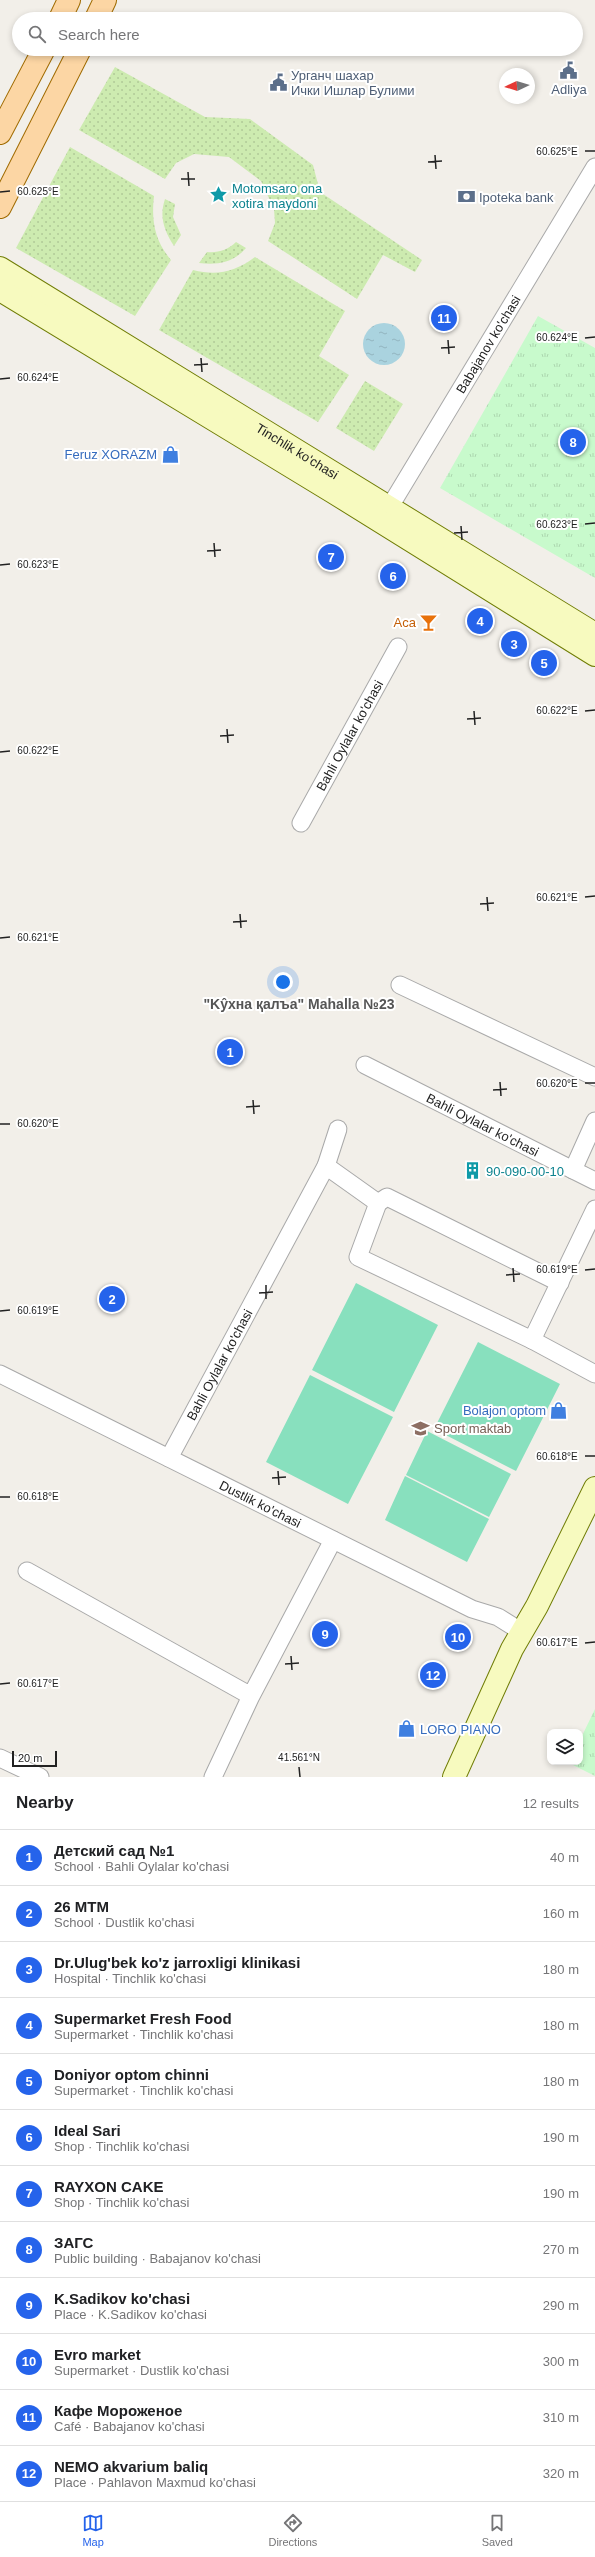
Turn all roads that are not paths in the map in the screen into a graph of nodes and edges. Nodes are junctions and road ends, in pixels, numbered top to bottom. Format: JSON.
{"nodes":[{"id":1,"x":70,"y":0,"type":"edge"},
{"id":2,"x":105,"y":0,"type":"edge"},
{"id":3,"x":64,"y":12,"type":"edge"},
{"id":4,"x":99,"y":12,"type":"edge"},
{"id":5,"x":40,"y":56,"type":"edge"},
{"id":6,"x":76,"y":56,"type":"edge"},
{"id":7,"x":0,"y":133,"type":"edge"},
{"id":8,"x":595,"y":167,"type":"edge"},
{"id":9,"x":0,"y":207,"type":"edge"},
{"id":10,"x":0,"y":268,"type":"edge"},
{"id":11,"x":0,"y":290,"type":"edge"},
{"id":12,"x":385,"y":515,"type":"junction"},
{"id":13,"x":595,"y":634,"type":"edge"},
{"id":14,"x":398,"y":647,"type":"dead end"},
{"id":15,"x":595,"y":655,"type":"edge"},
{"id":16,"x":302,"y":823,"type":"dead end"},
{"id":17,"x":400,"y":985,"type":"dead end"},
{"id":18,"x":365,"y":1065,"type":"dead end"},
{"id":19,"x":595,"y":1077,"type":"edge"},
{"id":20,"x":595,"y":1120,"type":"edge"},
{"id":21,"x":338,"y":1129,"type":"dead end"},
{"id":22,"x":326,"y":1166,"type":"junction"},
{"id":23,"x":573,"y":1170,"type":"junction"},
{"id":24,"x":595,"y":1181,"type":"edge"},
{"id":25,"x":378,"y":1203,"type":"junction"},
{"id":26,"x":595,"y":1209,"type":"edge"},
{"id":27,"x":560,"y":1283,"type":"junction"},
{"id":28,"x":532,"y":1340,"type":"junction"},
{"id":29,"x":0,"y":1374,"type":"edge"},
{"id":30,"x":595,"y":1374,"type":"edge"},
{"id":31,"x":169,"y":1458,"type":"junction"},
{"id":32,"x":595,"y":1488,"type":"edge"},
{"id":33,"x":333,"y":1540,"type":"junction"},
{"id":34,"x":522,"y":1632,"type":"junction"},
{"id":35,"x":0,"y":1758,"type":"edge"},
{"id":36,"x":40,"y":1777,"type":"edge"},
{"id":37,"x":213,"y":1777,"type":"edge"},
{"id":38,"x":454,"y":1777,"type":"edge"}],
"edges":[{"from":1,"to":3,"type":"main road"},
{"from":2,"to":4,"type":"main road"},
{"from":5,"to":7,"type":"main road"},
{"from":6,"to":9,"type":"main road"},
{"from":8,"to":12,"type":"street","name":"Babajanov ko'chasi"},
{"from":10,"to":12,"type":"main road","name":"Tinchlik ko'chasi"},
{"from":11,"to":12,"type":"main road","name":"Tinchlik ko'chasi"},
{"from":12,"to":13,"type":"main road","name":"Tinchlik ko'chasi"},
{"from":12,"to":15,"type":"main road","name":"Tinchlik ko'chasi"},
{"from":14,"to":16,"type":"street","name":"Bahli Oylalar ko'chasi"},
{"from":17,"to":19,"type":"street"},
{"from":18,"to":23,"type":"street","name":"Bahli Oylalar ko'chasi"},
{"from":20,"to":23,"type":"street"},
{"from":21,"to":22,"type":"street","name":"Bahli Oylalar ko'chasi"},
{"from":22,"to":25,"type":"street"},
{"from":22,"to":31,"type":"street","name":"Bahli Oylalar ko'chasi"},
{"from":23,"to":24,"type":"street","name":"Bahli Oylalar ko'chasi"},
{"from":25,"to":27,"type":"street"},
{"from":25,"to":28,"type":"street"},
{"from":26,"to":27,"type":"street"},
{"from":27,"to":28,"type":"street"},
{"from":28,"to":30,"type":"street"},
{"from":29,"to":31,"type":"street","name":"Dustlik ko'chasi"},
{"from":31,"to":33,"type":"street","name":"Dustlik ko'chasi"},
{"from":32,"to":34,"type":"main road"},
{"from":33,"to":34,"type":"street","name":"Dustlik ko'chasi"},
{"from":33,"to":37,"type":"street"},
{"from":34,"to":38,"type":"main road"},
{"from":35,"to":36,"type":"street"}]}
